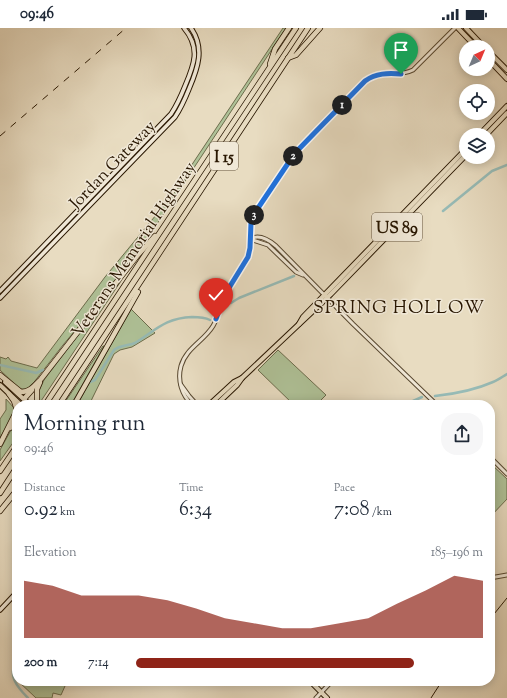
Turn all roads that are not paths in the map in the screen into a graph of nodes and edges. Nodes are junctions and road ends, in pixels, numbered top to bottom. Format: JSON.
{"nodes":[{"id":1,"x":184,"y":28,"type":"edge"},
{"id":2,"x":191,"y":28,"type":"edge"},
{"id":3,"x":289,"y":28,"type":"edge"},
{"id":4,"x":296,"y":28,"type":"edge"},
{"id":5,"x":308,"y":28,"type":"edge"},
{"id":6,"x":319,"y":28,"type":"edge"},
{"id":7,"x":457,"y":28,"type":"edge"},
{"id":8,"x":466,"y":28,"type":"edge"},
{"id":9,"x":469,"y":40,"type":"edge"},
{"id":10,"x":477,"y":40,"type":"edge"},
{"id":11,"x":288,"y":58,"type":"junction"},
{"id":12,"x":495,"y":58,"type":"edge"},
{"id":13,"x":495,"y":66,"type":"edge"},
{"id":14,"x":268,"y":69,"type":"junction"},
{"id":15,"x":507,"y":70,"type":"edge"},
{"id":16,"x":507,"y":79,"type":"edge"},
{"id":17,"x":507,"y":106,"type":"edge"},
{"id":18,"x":507,"y":113,"type":"edge"},
{"id":19,"x":486,"y":128,"type":"edge"},
{"id":20,"x":493,"y":128,"type":"edge"},
{"id":21,"x":459,"y":157,"type":"edge"},
{"id":22,"x":459,"y":158,"type":"edge"},
{"id":23,"x":459,"y":162,"type":"edge"},
{"id":24,"x":451,"y":171,"type":"junction"},
{"id":25,"x":439,"y":177,"type":"junction"},
{"id":26,"x":416,"y":206,"type":"junction"},
{"id":27,"x":166,"y":223,"type":"junction"},
{"id":28,"x":50,"y":239,"type":"junction"},
{"id":29,"x":250,"y":239,"type":"junction"},
{"id":30,"x":54,"y":243,"type":"junction"},
{"id":31,"x":160,"y":253,"type":"junction"},
{"id":32,"x":0,"y":291,"type":"edge"},
{"id":33,"x":326,"y":297,"type":"junction"},
{"id":34,"x":0,"y":298,"type":"edge"},
{"id":35,"x":0,"y":376,"type":"edge"},
{"id":36,"x":242,"y":378,"type":"junction"},
{"id":37,"x":41,"y":379,"type":"junction"},
{"id":38,"x":0,"y":385,"type":"edge"},
{"id":39,"x":35,"y":385,"type":"junction"},
{"id":40,"x":181,"y":385,"type":"junction"},
{"id":41,"x":9,"y":394,"type":"junction"},
{"id":42,"x":24,"y":399,"type":"joint"},
{"id":43,"x":13,"y":400,"type":"edge"},
{"id":44,"x":16,"y":400,"type":"edge"},
{"id":45,"x":37,"y":400,"type":"edge"},
{"id":46,"x":48,"y":400,"type":"edge"},
{"id":47,"x":62,"y":400,"type":"edge"},
{"id":48,"x":77,"y":400,"type":"edge"},
{"id":49,"x":188,"y":400,"type":"edge"},
{"id":50,"x":193,"y":400,"type":"edge"},
{"id":51,"x":214,"y":400,"type":"edge"},
{"id":52,"x":221,"y":400,"type":"edge"},
{"id":53,"x":432,"y":400,"type":"edge"},
{"id":54,"x":12,"y":420,"type":"edge"},
{"id":55,"x":12,"y":426,"type":"edge"},
{"id":56,"x":7,"y":431,"type":"junction"},
{"id":57,"x":0,"y":444,"type":"edge"},
{"id":58,"x":12,"y":453,"type":"edge"},
{"id":59,"x":495,"y":462,"type":"edge"},
{"id":60,"x":0,"y":471,"type":"edge"},
{"id":61,"x":507,"y":474,"type":"edge"},
{"id":62,"x":12,"y":475,"type":"edge"},
{"id":63,"x":0,"y":493,"type":"edge"},
{"id":64,"x":12,"y":496,"type":"edge"},
{"id":65,"x":0,"y":511,"type":"edge"},
{"id":66,"x":507,"y":575,"type":"edge"},
{"id":67,"x":495,"y":577,"type":"edge"},
{"id":68,"x":12,"y":597,"type":"edge"},
{"id":69,"x":0,"y":610,"type":"edge"},
{"id":70,"x":315,"y":686,"type":"edge"},
{"id":71,"x":327,"y":686,"type":"edge"},
{"id":72,"x":321,"y":692,"type":"junction"},
{"id":73,"x":316,"y":698,"type":"edge"},
{"id":74,"x":327,"y":698,"type":"edge"}],
"edges":[{"from":1,"to":28,"type":"main road","name":"Jordan Gateway"},
{"from":2,"to":30,"type":"main road","name":"Jordan Gateway"},
{"from":3,"to":14,"type":"highway"},
{"from":4,"to":14,"type":"highway","name":"Veterans Memorial Highway","number":"I 15"},
{"from":5,"to":11,"type":"highway","name":"Veterans Memorial Highway","number":"I 15"},
{"from":6,"to":11,"type":"highway"},
{"from":7,"to":9,"type":"main road"},
{"from":7,"to":29,"type":"street"},
{"from":8,"to":10,"type":"main road"},
{"from":11,"to":31,"type":"highway","name":"Veterans Memorial Highway","number":"I 15"},
{"from":12,"to":15,"type":"main road"},
{"from":13,"to":16,"type":"main road"},
{"from":14,"to":27,"type":"highway","name":"Veterans Memorial Highway","number":"I 15"},
{"from":17,"to":19,"type":"main road"},
{"from":18,"to":20,"type":"main road"},
{"from":21,"to":25,"type":"main road","number":"US 89"},
{"from":22,"to":24,"type":"main road"},
{"from":23,"to":24,"type":"main road","number":"US 89"},
{"from":24,"to":26,"type":"main road","number":"US 89"},
{"from":25,"to":26,"type":"main road"},
{"from":25,"to":33,"type":"main road","number":"US 89"},
{"from":26,"to":33,"type":"main road","number":"US 89"},
{"from":27,"to":37,"type":"highway"},
{"from":27,"to":46,"type":"highway","name":"Veterans Memorial Highway","number":"I 15"},
{"from":28,"to":30,"type":"main road"},
{"from":28,"to":32,"type":"main road","name":"Jordan Gateway"},
{"from":29,"to":33,"type":"street"},
{"from":29,"to":40,"type":"street"},
{"from":30,"to":34,"type":"main road","name":"Jordan Gateway"},
{"from":31,"to":47,"type":"highway","name":"Veterans Memorial Highway","number":"I 15"},
{"from":31,"to":48,"type":"highway"},
{"from":33,"to":36,"type":"main road","number":"US 89"},
{"from":33,"to":53,"type":"street"},
{"from":35,"to":39,"type":"highway"},
{"from":35,"to":42,"type":"main road"},
{"from":36,"to":51,"type":"main road","number":"US 89"},
{"from":36,"to":52,"type":"main road","number":"US 89"},
{"from":37,"to":39,"type":"highway"},
{"from":37,"to":45,"type":"highway"},
{"from":38,"to":41,"type":"main road"},
{"from":39,"to":42,"type":"highway"},
{"from":40,"to":49,"type":"street"},
{"from":40,"to":50,"type":"street"},
{"from":41,"to":43,"type":"highway"},
{"from":41,"to":44,"type":"main road"},
{"from":54,"to":56,"type":"highway"},
{"from":55,"to":56,"type":"highway"},
{"from":56,"to":57,"type":"highway"},
{"from":58,"to":60,"type":"highway"},
{"from":59,"to":61,"type":"street"},
{"from":62,"to":63,"type":"highway"},
{"from":64,"to":65,"type":"highway"},
{"from":66,"to":67,"type":"street"},
{"from":68,"to":69,"type":"main road"},
{"from":70,"to":72,"type":"main road"},
{"from":71,"to":72,"type":"street"},
{"from":72,"to":73,"type":"street"},
{"from":72,"to":74,"type":"main road"}]}
